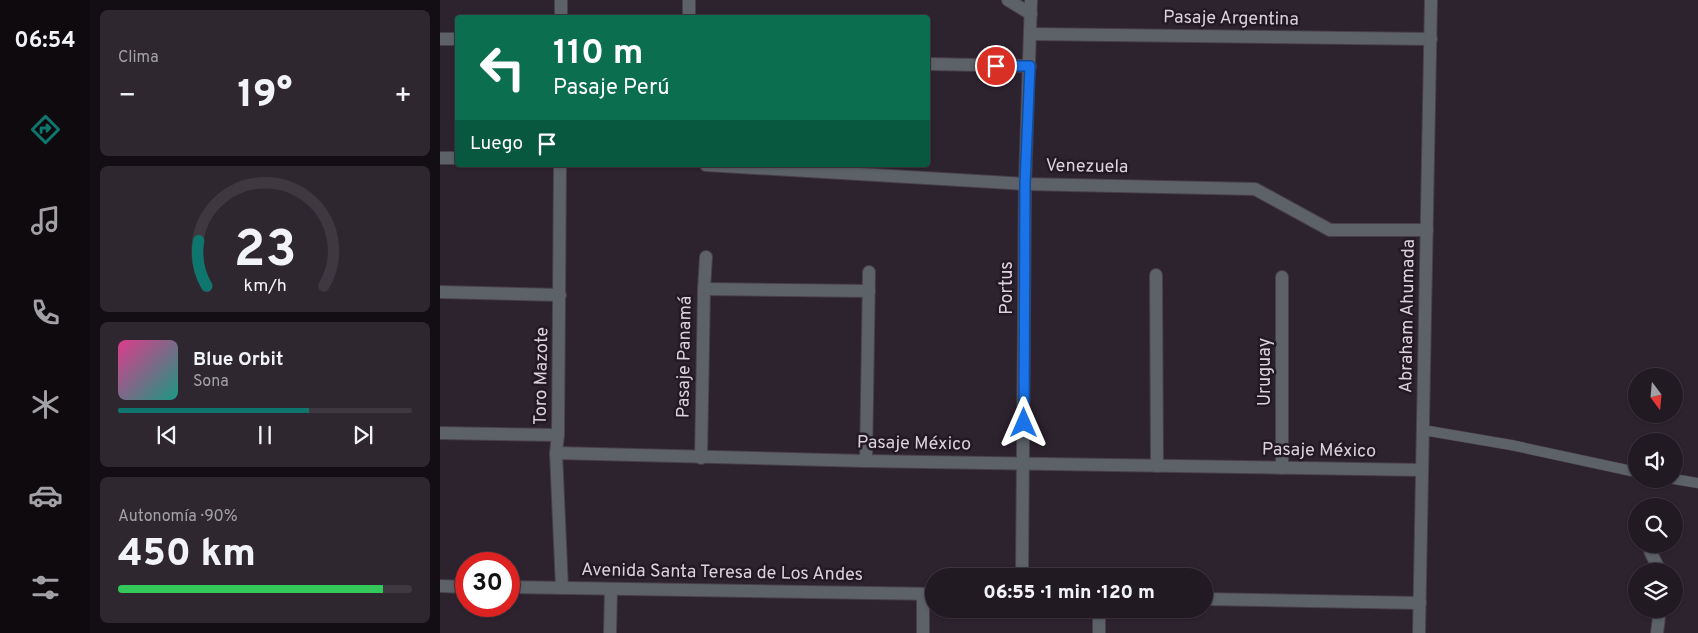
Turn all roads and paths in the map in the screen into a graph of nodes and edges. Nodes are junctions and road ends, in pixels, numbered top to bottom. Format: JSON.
{"nodes":[{"id":1,"x":561,"y":0,"type":"edge"},
{"id":2,"x":689,"y":0,"type":"edge"},
{"id":3,"x":1008,"y":0,"type":"edge"},
{"id":4,"x":1031,"y":0,"type":"edge"},
{"id":5,"x":1431,"y":0,"type":"edge"},
{"id":6,"x":1031,"y":14,"type":"junction"},
{"id":7,"x":561,"y":15,"type":"edge"},
{"id":8,"x":689,"y":15,"type":"edge"},
{"id":9,"x":1030,"y":34,"type":"junction"},
{"id":10,"x":440,"y":39,"type":"edge"},
{"id":11,"x":455,"y":39,"type":"edge"},
{"id":12,"x":1431,"y":39,"type":"junction"},
{"id":13,"x":930,"y":64,"type":"edge"},
{"id":14,"x":1030,"y":66,"type":"junction"},
{"id":15,"x":440,"y":158,"type":"edge"},
{"id":16,"x":455,"y":158,"type":"edge"},
{"id":17,"x":560,"y":167,"type":"edge"},
{"id":18,"x":740,"y":167,"type":"edge"},
{"id":19,"x":1025,"y":184,"type":"junction"},
{"id":20,"x":1427,"y":230,"type":"junction"},
{"id":21,"x":706,"y":257,"type":"dead end"},
{"id":22,"x":869,"y":272,"type":"dead end"},
{"id":23,"x":1156,"y":275,"type":"dead end"},
{"id":24,"x":1282,"y":277,"type":"dead end"},
{"id":25,"x":704,"y":289,"type":"junction"},
{"id":26,"x":440,"y":292,"type":"edge"},
{"id":27,"x":868,"y":292,"type":"junction"},
{"id":28,"x":560,"y":294,"type":"junction"},
{"id":29,"x":1423,"y":430,"type":"junction"},
{"id":30,"x":440,"y":433,"type":"edge"},
{"id":31,"x":558,"y":435,"type":"junction"},
{"id":32,"x":556,"y":453,"type":"junction"},
{"id":33,"x":701,"y":458,"type":"junction"},
{"id":34,"x":866,"y":461,"type":"junction"},
{"id":35,"x":1023,"y":463,"type":"junction"},
{"id":36,"x":1156,"y":466,"type":"junction"},
{"id":37,"x":1282,"y":468,"type":"junction"},
{"id":38,"x":1422,"y":470,"type":"junction"},
{"id":39,"x":1628,"y":470,"type":"edge"},
{"id":40,"x":1683,"y":480,"type":"edge"},
{"id":41,"x":1698,"y":483,"type":"edge"},
{"id":42,"x":1022,"y":568,"type":"edge"},
{"id":43,"x":440,"y":586,"type":"edge"},
{"id":44,"x":455,"y":586,"type":"edge"},
{"id":45,"x":520,"y":587,"type":"edge"},
{"id":46,"x":562,"y":588,"type":"junction"},
{"id":47,"x":611,"y":589,"type":"junction"},
{"id":48,"x":925,"y":594,"type":"edge"},
{"id":49,"x":1213,"y":599,"type":"edge"},
{"id":50,"x":1420,"y":603,"type":"junction"},
{"id":51,"x":925,"y":617,"type":"edge"},
{"id":52,"x":1099,"y":618,"type":"edge"},
{"id":53,"x":1659,"y":618,"type":"edge"},
{"id":54,"x":610,"y":633,"type":"edge"},
{"id":55,"x":923,"y":633,"type":"edge"},
{"id":56,"x":1099,"y":633,"type":"edge"},
{"id":57,"x":1419,"y":633,"type":"edge"},
{"id":58,"x":1657,"y":633,"type":"edge"}],
"edges":[{"from":1,"to":7,"type":"street"},
{"from":2,"to":8,"type":"street"},
{"from":3,"to":6,"type":"street"},
{"from":4,"to":6,"type":"street","name":"Portus"},
{"from":5,"to":12,"type":"street","name":"Abraham Ahumada"},
{"from":6,"to":9,"type":"street","name":"Portus"},
{"from":9,"to":12,"type":"street","name":"Pasaje Argentina"},
{"from":9,"to":14,"type":"street","name":"Portus"},
{"from":10,"to":11,"type":"street"},
{"from":12,"to":20,"type":"street","name":"Abraham Ahumada"},
{"from":13,"to":14,"type":"street"},
{"from":14,"to":19,"type":"street","name":"Portus"},
{"from":15,"to":16,"type":"street"},
{"from":17,"to":28,"type":"street","name":"Toro Mazote"},
{"from":18,"to":19,"type":"street","name":"Venezuela"},
{"from":19,"to":20,"type":"street","name":"Venezuela"},
{"from":19,"to":35,"type":"street","name":"Portus"},
{"from":20,"to":29,"type":"street","name":"Abraham Ahumada"},
{"from":21,"to":25,"type":"street","name":"Pasaje Panamá"},
{"from":22,"to":27,"type":"street"},
{"from":23,"to":36,"type":"street"},
{"from":24,"to":37,"type":"street","name":"Uruguay"},
{"from":25,"to":27,"type":"street"},
{"from":25,"to":33,"type":"street","name":"Pasaje Panamá"},
{"from":26,"to":28,"type":"street"},
{"from":27,"to":34,"type":"street"},
{"from":28,"to":31,"type":"street","name":"Toro Mazote"},
{"from":29,"to":38,"type":"street","name":"Abraham Ahumada"},
{"from":29,"to":39,"type":"lane"},
{"from":30,"to":31,"type":"street"},
{"from":31,"to":32,"type":"street","name":"Toro Mazote"},
{"from":32,"to":33,"type":"street","name":"Pasaje México"},
{"from":32,"to":46,"type":"street","name":"Toro Mazote"},
{"from":33,"to":34,"type":"street","name":"Pasaje México"},
{"from":34,"to":35,"type":"street","name":"Pasaje México"},
{"from":35,"to":36,"type":"street","name":"Pasaje México"},
{"from":35,"to":42,"type":"street","name":"Portus"},
{"from":36,"to":37,"type":"street","name":"Pasaje México"},
{"from":37,"to":38,"type":"street","name":"Pasaje México"},
{"from":38,"to":50,"type":"street","name":"Abraham Ahumada"},
{"from":40,"to":41,"type":"lane"},
{"from":43,"to":44,"type":"street"},
{"from":45,"to":46,"type":"street","name":"Avenida Santa Teresa de Los Andes"},
{"from":46,"to":47,"type":"street","name":"Avenida Santa Teresa de Los Andes"},
{"from":47,"to":48,"type":"street","name":"Avenida Santa Teresa de Los Andes"},
{"from":47,"to":54,"type":"street"},
{"from":49,"to":50,"type":"street"},
{"from":50,"to":57,"type":"street","name":"Abraham Ahumada"},
{"from":51,"to":55,"type":"street"},
{"from":52,"to":56,"type":"street"},
{"from":53,"to":58,"type":"street"}]}
